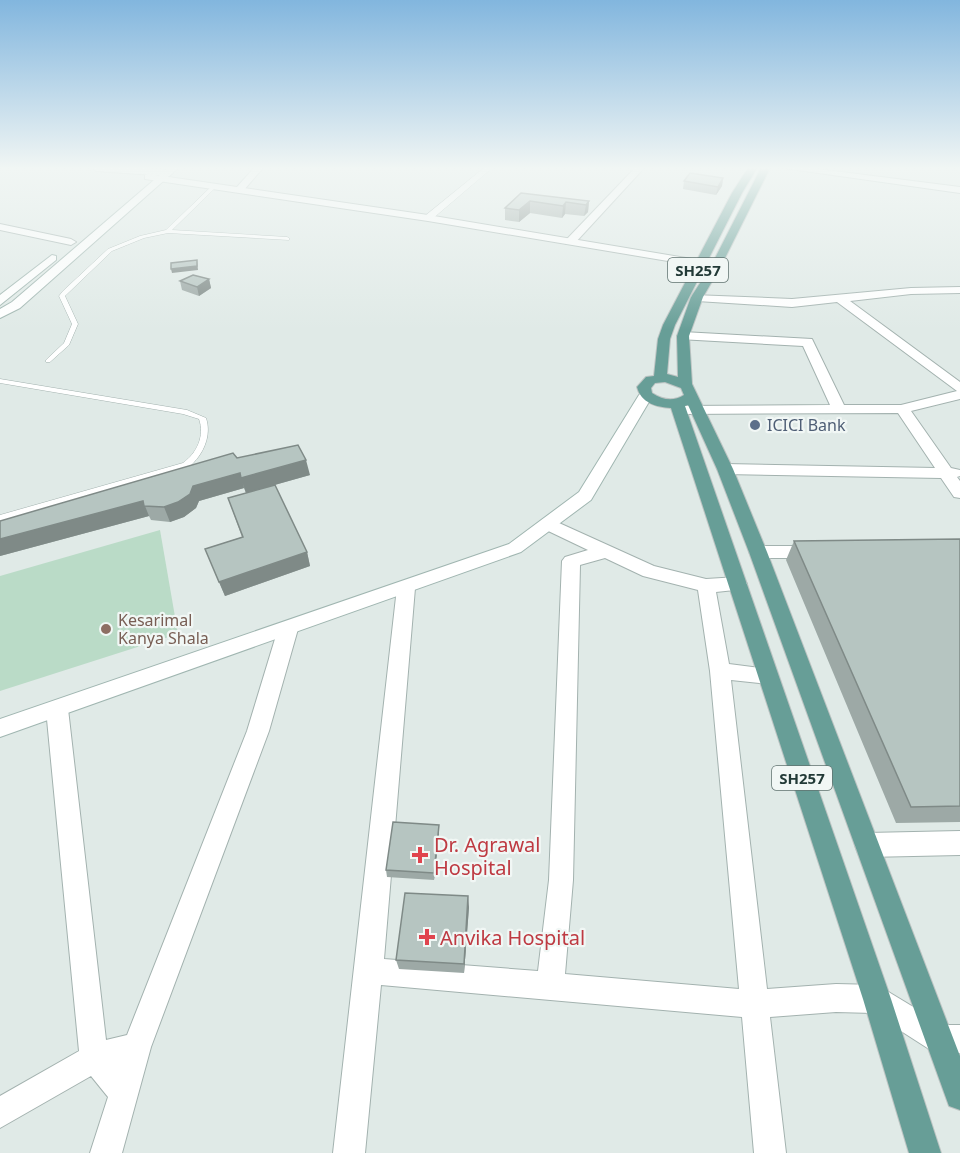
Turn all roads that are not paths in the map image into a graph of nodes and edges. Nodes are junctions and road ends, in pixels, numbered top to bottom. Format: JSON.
{"nodes":[{"id":1,"x":97,"y":222,"type":"edge"},
{"id":2,"x":107,"y":222,"type":"edge"},
{"id":3,"x":177,"y":222,"type":"edge"},
{"id":4,"x":451,"y":222,"type":"edge"},
{"id":5,"x":589,"y":222,"type":"edge"},
{"id":6,"x":722,"y":222,"type":"edge"},
{"id":7,"x":739,"y":222,"type":"edge"},
{"id":8,"x":0,"y":227,"type":"edge"},
{"id":9,"x":168,"y":231,"type":"junction"},
{"id":10,"x":287,"y":239,"type":"dead end"},
{"id":11,"x":71,"y":242,"type":"junction"},
{"id":12,"x":570,"y":242,"type":"junction"},
{"id":13,"x":701,"y":264,"type":"junction"},
{"id":14,"x":717,"y":266,"type":"junction"},
{"id":15,"x":960,"y":290,"type":"edge"},
{"id":16,"x":698,"y":297,"type":"junction"},
{"id":17,"x":839,"y":298,"type":"junction"},
{"id":18,"x":0,"y":301,"type":"edge"},
{"id":19,"x":0,"y":314,"type":"edge"},
{"id":20,"x":683,"y":336,"type":"junction"},
{"id":21,"x":48,"y":361,"type":"dead end"},
{"id":22,"x":660,"y":378,"type":"junction"},
{"id":23,"x":0,"y":381,"type":"edge"},
{"id":24,"x":960,"y":388,"type":"edge"},
{"id":25,"x":960,"y":395,"type":"edge"},
{"id":26,"x":643,"y":398,"type":"junction"},
{"id":27,"x":685,"y":403,"type":"junction"},
{"id":28,"x":839,"y":409,"type":"junction"},
{"id":29,"x":902,"y":409,"type":"junction"},
{"id":30,"x":725,"y":469,"type":"junction"},
{"id":31,"x":953,"y":473,"type":"edge"},
{"id":32,"x":960,"y":493,"type":"edge"},
{"id":33,"x":0,"y":518,"type":"edge"},
{"id":34,"x":548,"y":524,"type":"junction"},
{"id":35,"x":606,"y":551,"type":"junction"},
{"id":36,"x":758,"y":552,"type":"junction"},
{"id":37,"x":830,"y":552,"type":"edge"},
{"id":38,"x":738,"y":584,"type":"junction"},
{"id":39,"x":706,"y":586,"type":"junction"},
{"id":40,"x":406,"y":588,"type":"junction"},
{"id":41,"x":288,"y":629,"type":"junction"},
{"id":42,"x":720,"y":671,"type":"junction"},
{"id":43,"x":768,"y":676,"type":"junction"},
{"id":44,"x":57,"y":709,"type":"junction"},
{"id":45,"x":0,"y":728,"type":"edge"},
{"id":46,"x":960,"y":843,"type":"edge"},
{"id":47,"x":867,"y":845,"type":"junction"},
{"id":48,"x":369,"y":971,"type":"junction"},
{"id":49,"x":550,"y":986,"type":"junction"},
{"id":50,"x":877,"y":999,"type":"junction"},
{"id":51,"x":754,"y":1004,"type":"junction"},
{"id":52,"x":950,"y":1039,"type":"edge"},
{"id":53,"x":137,"y":1047,"type":"junction"},
{"id":54,"x":94,"y":1058,"type":"junction"},
{"id":55,"x":124,"y":1094,"type":"junction"},
{"id":56,"x":960,"y":1095,"type":"edge"},
{"id":57,"x":0,"y":1113,"type":"edge"},
{"id":58,"x":106,"y":1153,"type":"edge"},
{"id":59,"x":349,"y":1153,"type":"edge"},
{"id":60,"x":770,"y":1153,"type":"edge"},
{"id":61,"x":925,"y":1153,"type":"edge"}],
"edges":[{"from":1,"to":11,"type":"street"},
{"from":2,"to":19,"type":"street"},
{"from":3,"to":9,"type":"lane"},
{"from":4,"to":12,"type":"street"},
{"from":5,"to":12,"type":"street"},
{"from":6,"to":13,"type":"main road","number":"SH257"},
{"from":7,"to":14,"type":"main road","number":"SH257"},
{"from":8,"to":11,"type":"street"},
{"from":9,"to":10,"type":"lane"},
{"from":9,"to":21,"type":"lane"},
{"from":11,"to":18,"type":"street"},
{"from":12,"to":13,"type":"street"},
{"from":13,"to":14,"type":"street"},
{"from":13,"to":22,"type":"main road","number":"SH257"},
{"from":14,"to":16,"type":"main road","number":"SH257"},
{"from":15,"to":17,"type":"street"},
{"from":16,"to":17,"type":"street"},
{"from":16,"to":20,"type":"main road","number":"SH257"},
{"from":17,"to":24,"type":"street"},
{"from":20,"to":27,"type":"main road","number":"SH257"},
{"from":20,"to":28,"type":"street"},
{"from":22,"to":26,"type":"main road"},
{"from":22,"to":27,"type":"main road"},
{"from":23,"to":33,"type":"lane"},
{"from":25,"to":29,"type":"street"},
{"from":26,"to":27,"type":"main road"},
{"from":26,"to":34,"type":"street"},
{"from":27,"to":28,"type":"street"},
{"from":27,"to":30,"type":"main road","number":"SH257"},
{"from":27,"to":38,"type":"main road","number":"SH257"},
{"from":28,"to":29,"type":"street"},
{"from":29,"to":31,"type":"street"},
{"from":30,"to":31,"type":"street"},
{"from":30,"to":36,"type":"main road","number":"SH257"},
{"from":31,"to":32,"type":"street"},
{"from":34,"to":35,"type":"street"},
{"from":34,"to":40,"type":"street"},
{"from":35,"to":39,"type":"street"},
{"from":35,"to":49,"type":"street"},
{"from":36,"to":37,"type":"street"},
{"from":36,"to":47,"type":"main road","number":"SH257"},
{"from":38,"to":39,"type":"street"},
{"from":38,"to":43,"type":"main road","number":"SH257"},
{"from":39,"to":42,"type":"street"},
{"from":40,"to":41,"type":"street"},
{"from":40,"to":48,"type":"street"},
{"from":41,"to":44,"type":"street"},
{"from":41,"to":53,"type":"street"},
{"from":42,"to":43,"type":"street"},
{"from":42,"to":51,"type":"street"},
{"from":43,"to":50,"type":"main road","number":"SH257"},
{"from":44,"to":45,"type":"street"},
{"from":44,"to":54,"type":"street"},
{"from":46,"to":47,"type":"street"},
{"from":47,"to":52,"type":"main road","number":"SH257"},
{"from":48,"to":49,"type":"street"},
{"from":48,"to":59,"type":"street"},
{"from":49,"to":51,"type":"street"},
{"from":50,"to":51,"type":"street"},
{"from":50,"to":52,"type":"street"},
{"from":50,"to":61,"type":"main road","number":"SH257"},
{"from":51,"to":60,"type":"street"},
{"from":52,"to":56,"type":"main road","number":"SH257"},
{"from":53,"to":54,"type":"street"},
{"from":53,"to":55,"type":"street"},
{"from":54,"to":55,"type":"street"},
{"from":54,"to":57,"type":"street"},
{"from":55,"to":58,"type":"street"}]}
